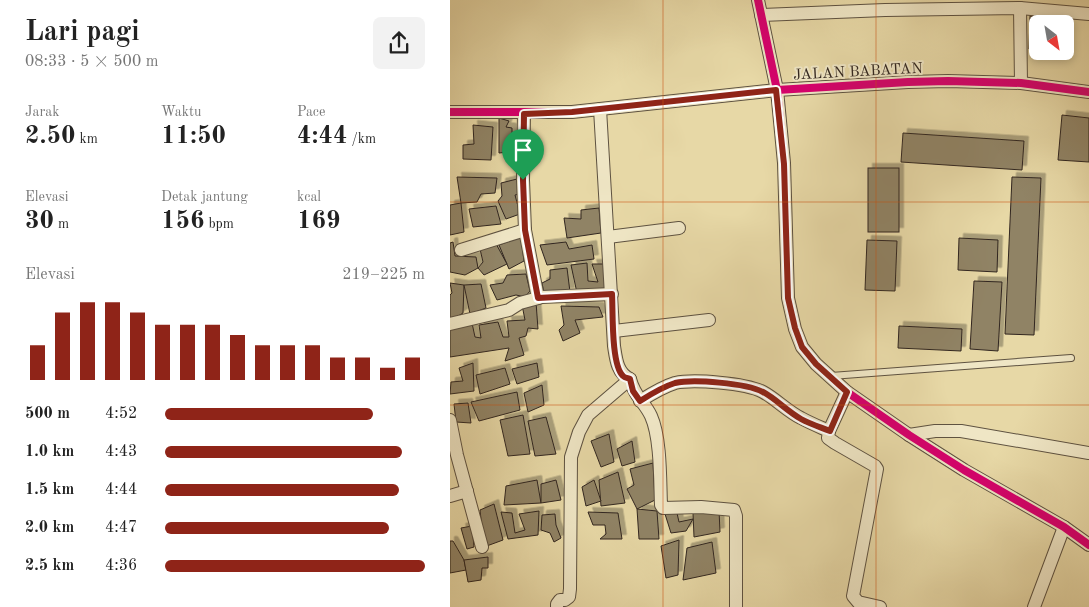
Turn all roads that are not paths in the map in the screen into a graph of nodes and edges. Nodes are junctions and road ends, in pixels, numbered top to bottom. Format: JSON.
{"nodes":[{"id":1,"x":758,"y":0,"type":"edge"},
{"id":2,"x":1020,"y":8,"type":"junction"},
{"id":3,"x":1089,"y":14,"type":"edge"},
{"id":4,"x":761,"y":15,"type":"junction"},
{"id":5,"x":1021,"y":83,"type":"junction"},
{"id":6,"x":776,"y":90,"type":"junction"},
{"id":7,"x":1089,"y":92,"type":"edge"},
{"id":8,"x":600,"y":109,"type":"junction"},
{"id":9,"x":450,"y":112,"type":"edge"},
{"id":10,"x":524,"y":114,"type":"junction"},
{"id":11,"x":680,"y":228,"type":"dead end"},
{"id":12,"x":525,"y":230,"type":"junction"},
{"id":13,"x":608,"y":237,"type":"junction"},
{"id":14,"x":461,"y":250,"type":"dead end"},
{"id":15,"x":612,"y":294,"type":"junction"},
{"id":16,"x":538,"y":298,"type":"junction"},
{"id":17,"x":709,"y":320,"type":"dead end"},
{"id":18,"x":450,"y":324,"type":"edge"},
{"id":19,"x":614,"y":331,"type":"junction"},
{"id":20,"x":1071,"y":358,"type":"dead end"},
{"id":21,"x":828,"y":376,"type":"junction"},
{"id":22,"x":630,"y":379,"type":"junction"},
{"id":23,"x":847,"y":392,"type":"junction"},
{"id":24,"x":640,"y":401,"type":"junction"},
{"id":25,"x":450,"y":420,"type":"edge"},
{"id":26,"x":830,"y":431,"type":"junction"},
{"id":27,"x":909,"y":435,"type":"junction"},
{"id":28,"x":1089,"y":453,"type":"edge"},
{"id":29,"x":467,"y":491,"type":"junction"},
{"id":30,"x":450,"y":496,"type":"edge"},
{"id":31,"x":1064,"y":527,"type":"junction"},
{"id":32,"x":1089,"y":545,"type":"edge"},
{"id":33,"x":482,"y":546,"type":"dead end"},
{"id":34,"x":557,"y":607,"type":"edge"},
{"id":35,"x":736,"y":607,"type":"edge"},
{"id":36,"x":880,"y":607,"type":"edge"},
{"id":37,"x":1034,"y":607,"type":"edge"}],
"edges":[{"from":1,"to":4,"type":"street"},
{"from":2,"to":3,"type":"street"},
{"from":2,"to":4,"type":"street"},
{"from":2,"to":5,"type":"street"},
{"from":4,"to":6,"type":"street"},
{"from":5,"to":6,"type":"street","name":"JALAN BABATAN"},
{"from":5,"to":7,"type":"street","name":"JALAN BABATAN"},
{"from":6,"to":8,"type":"street","name":"JALAN BABATAN"},
{"from":6,"to":21,"type":"street"},
{"from":8,"to":10,"type":"street","name":"JALAN BABATAN"},
{"from":8,"to":13,"type":"street"},
{"from":9,"to":10,"type":"street","name":"JALAN BABATAN"},
{"from":10,"to":12,"type":"street"},
{"from":11,"to":13,"type":"street"},
{"from":12,"to":14,"type":"street"},
{"from":12,"to":16,"type":"street"},
{"from":13,"to":15,"type":"street"},
{"from":15,"to":16,"type":"street"},
{"from":15,"to":19,"type":"street"},
{"from":16,"to":18,"type":"street"},
{"from":17,"to":19,"type":"street"},
{"from":19,"to":22,"type":"street"},
{"from":20,"to":21,"type":"lane"},
{"from":21,"to":23,"type":"street"},
{"from":22,"to":24,"type":"street"},
{"from":22,"to":34,"type":"street"},
{"from":23,"to":26,"type":"street"},
{"from":23,"to":27,"type":"street"},
{"from":24,"to":26,"type":"street"},
{"from":24,"to":35,"type":"street"},
{"from":25,"to":29,"type":"street"},
{"from":26,"to":36,"type":"street"},
{"from":27,"to":28,"type":"street"},
{"from":27,"to":31,"type":"street"},
{"from":29,"to":30,"type":"street"},
{"from":29,"to":33,"type":"street"},
{"from":31,"to":32,"type":"street"},
{"from":31,"to":37,"type":"street"}]}
